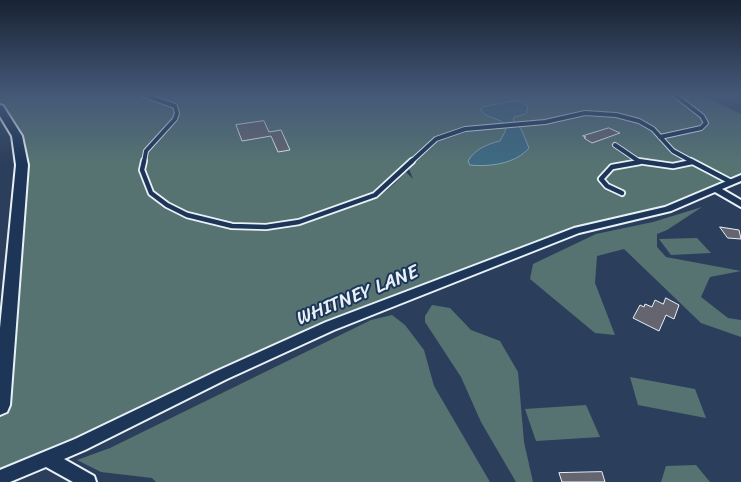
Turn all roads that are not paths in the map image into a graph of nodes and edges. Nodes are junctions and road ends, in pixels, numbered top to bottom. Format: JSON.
{"nodes":[{"id":1,"x":6,"y":117,"type":"edge"},
{"id":2,"x":176,"y":117,"type":"edge"},
{"id":3,"x":566,"y":117,"type":"edge"},
{"id":4,"x":624,"y":117,"type":"edge"},
{"id":5,"x":703,"y":117,"type":"edge"},
{"id":6,"x":660,"y":136,"type":"junction"},
{"id":7,"x":615,"y":145,"type":"dead end"},
{"id":8,"x":640,"y":162,"type":"junction"},
{"id":9,"x":692,"y":162,"type":"junction"},
{"id":10,"x":736,"y":180,"type":"edge"},
{"id":11,"x":716,"y":189,"type":"junction"},
{"id":12,"x":622,"y":193,"type":"dead end"},
{"id":13,"x":741,"y":204,"type":"edge"},
{"id":14,"x":0,"y":400,"type":"edge"},
{"id":15,"x":48,"y":459,"type":"junction"},
{"id":16,"x":0,"y":478,"type":"edge"},
{"id":17,"x":88,"y":482,"type":"edge"}],
"edges":[{"from":1,"to":14,"type":"main road"},
{"from":2,"to":3,"type":"lane"},
{"from":4,"to":6,"type":"lane"},
{"from":5,"to":6,"type":"lane"},
{"from":6,"to":9,"type":"lane"},
{"from":7,"to":8,"type":"lane"},
{"from":8,"to":9,"type":"lane"},
{"from":8,"to":12,"type":"lane"},
{"from":9,"to":10,"type":"lane"},
{"from":10,"to":11,"type":"street","name":"WHITNEY LANE"},
{"from":11,"to":13,"type":"street"},
{"from":11,"to":15,"type":"street","name":"WHITNEY LANE"},
{"from":15,"to":16,"type":"street","name":"WHITNEY LANE"},
{"from":15,"to":17,"type":"street"}]}
